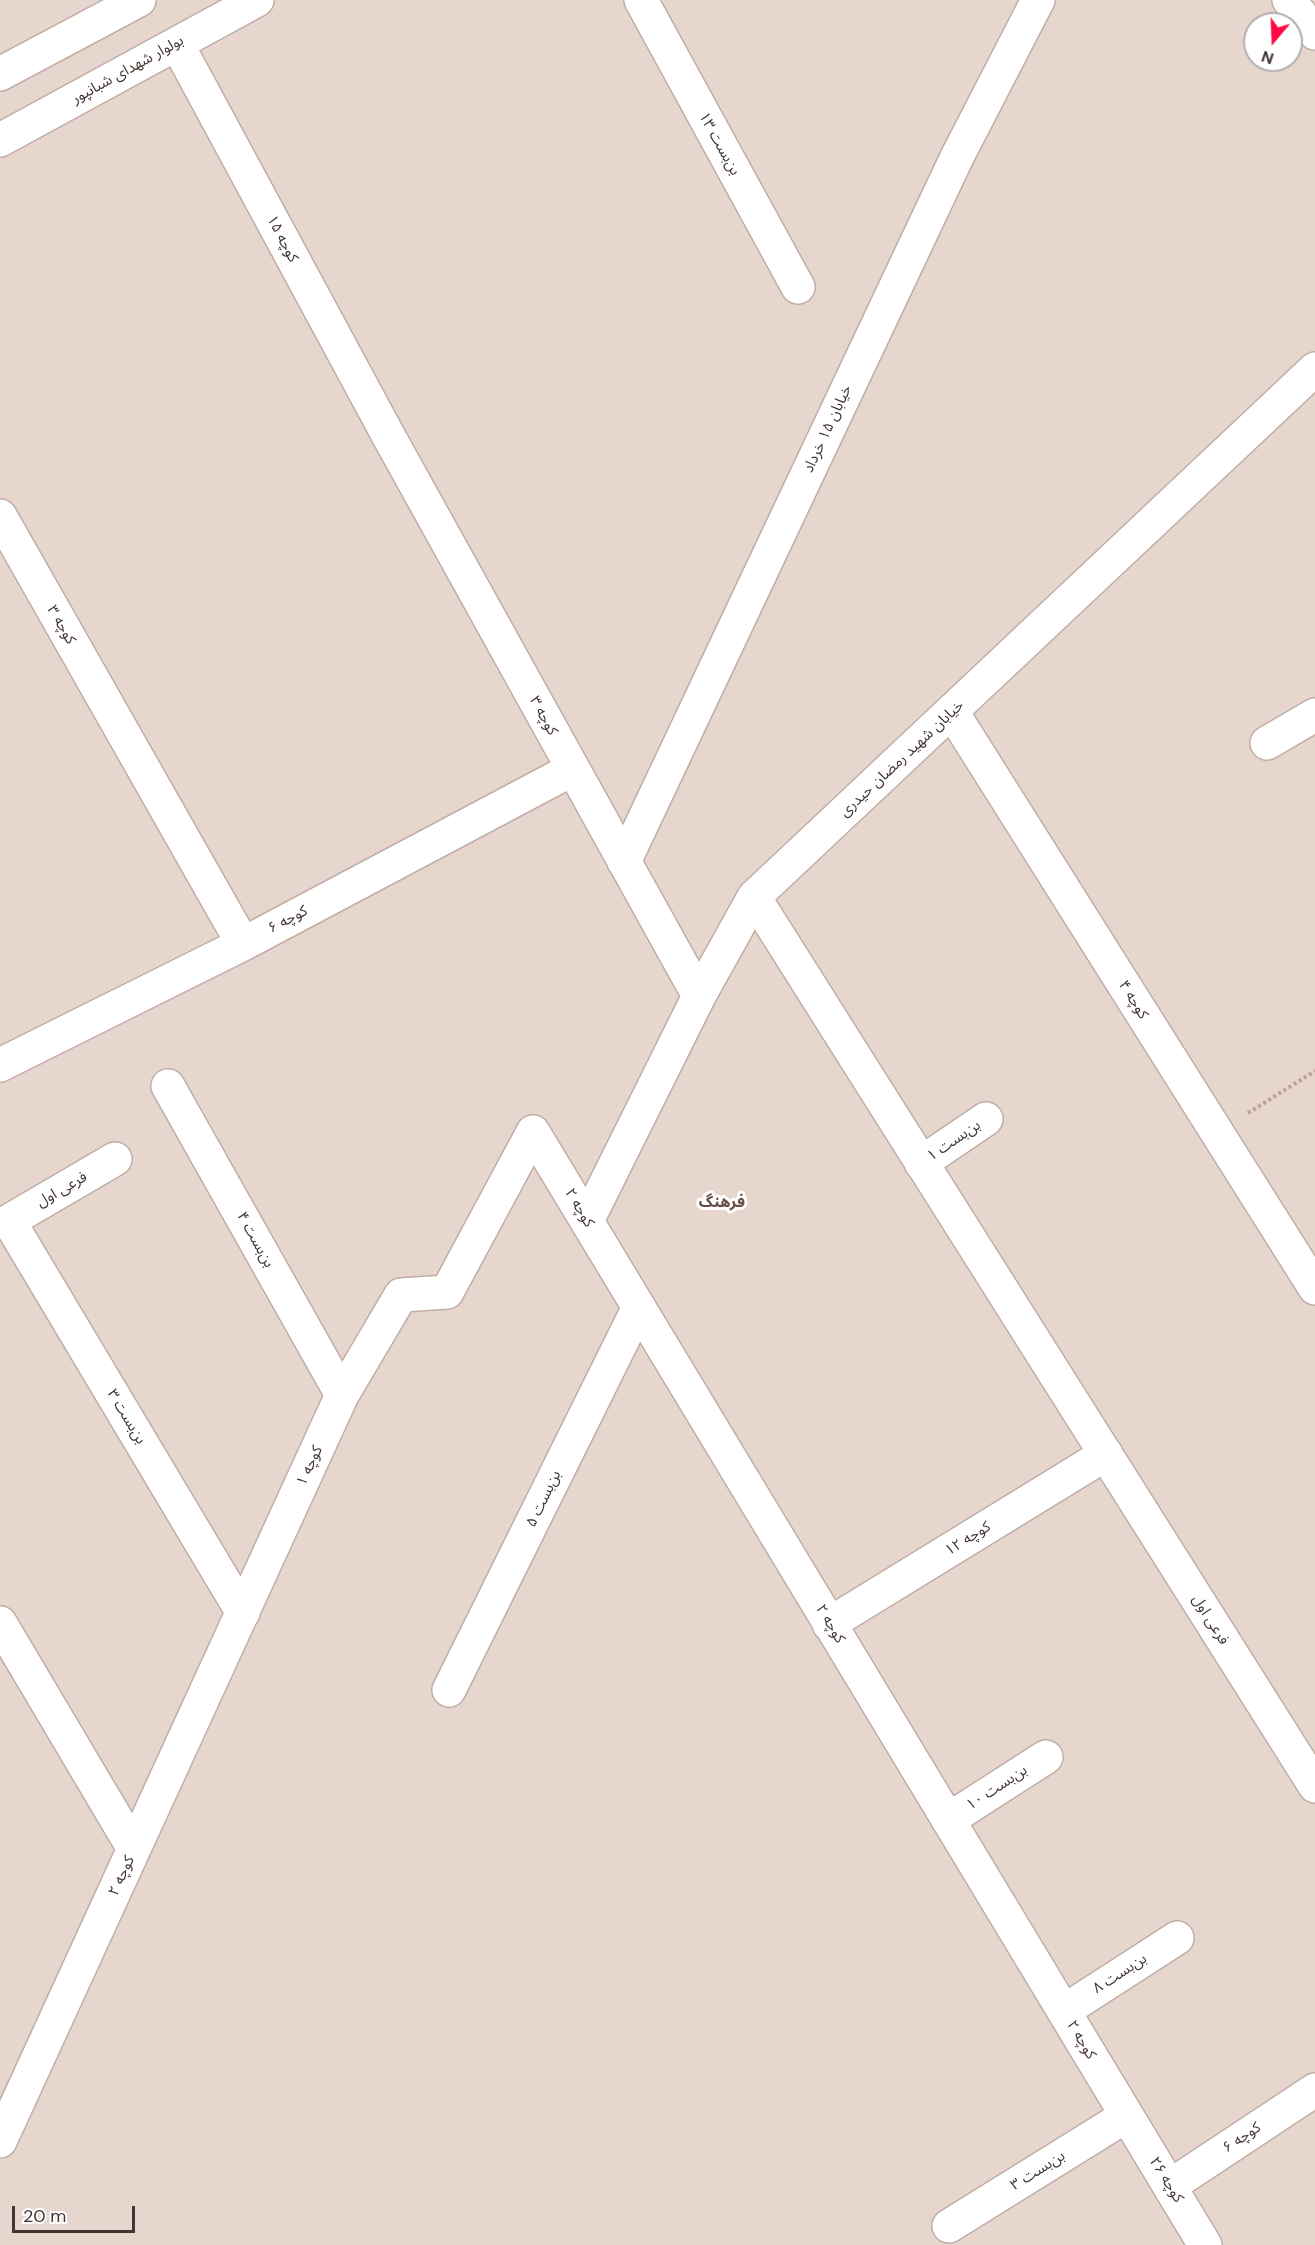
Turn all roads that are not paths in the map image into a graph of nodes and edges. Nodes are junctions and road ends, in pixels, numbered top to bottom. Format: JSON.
{"nodes":[{"id":1,"x":139,"y":0,"type":"edge"},
{"id":2,"x":257,"y":0,"type":"edge"},
{"id":3,"x":640,"y":0,"type":"edge"},
{"id":4,"x":1038,"y":0,"type":"edge"},
{"id":5,"x":177,"y":44,"type":"junction"},
{"id":6,"x":0,"y":74,"type":"edge"},
{"id":7,"x":0,"y":140,"type":"edge"},
{"id":8,"x":798,"y":287,"type":"dead end"},
{"id":9,"x":1315,"y":369,"type":"edge"},
{"id":10,"x":388,"y":435,"type":"joint"},
{"id":11,"x":0,"y":516,"type":"edge"},
{"id":12,"x":952,"y":712,"type":"junction"},
{"id":13,"x":1315,"y":715,"type":"edge"},
{"id":14,"x":1267,"y":743,"type":"dead end"},
{"id":15,"x":573,"y":769,"type":"junction"},
{"id":16,"x":624,"y":862,"type":"junction"},
{"id":17,"x":754,"y":897,"type":"junction"},
{"id":18,"x":243,"y":944,"type":"junction"},
{"id":19,"x":699,"y":996,"type":"junction"},
{"id":20,"x":0,"y":1065,"type":"edge"},
{"id":21,"x":168,"y":1086,"type":"dead end"},
{"id":22,"x":986,"y":1119,"type":"dead end"},
{"id":23,"x":533,"y":1132,"type":"joint"},
{"id":24,"x":116,"y":1159,"type":"dead end"},
{"id":25,"x":921,"y":1162,"type":"junction"},
{"id":26,"x":9,"y":1221,"type":"joint"},
{"id":27,"x":587,"y":1221,"type":"junction"},
{"id":28,"x":1315,"y":1288,"type":"edge"},
{"id":29,"x":639,"y":1307,"type":"junction"},
{"id":30,"x":342,"y":1395,"type":"junction"},
{"id":31,"x":1106,"y":1454,"type":"junction"},
{"id":32,"x":243,"y":1613,"type":"junction"},
{"id":33,"x":0,"y":1623,"type":"edge"},
{"id":34,"x":830,"y":1624,"type":"junction"},
{"id":35,"x":449,"y":1690,"type":"dead end"},
{"id":36,"x":1046,"y":1757,"type":"dead end"},
{"id":37,"x":1315,"y":1786,"type":"edge"},
{"id":38,"x":948,"y":1820,"type":"junction"},
{"id":39,"x":134,"y":1849,"type":"junction"},
{"id":40,"x":1177,"y":1938,"type":"dead end"},
{"id":41,"x":1064,"y":2011,"type":"junction"},
{"id":42,"x":1315,"y":2090,"type":"edge"},
{"id":43,"x":1126,"y":2116,"type":"junction"},
{"id":44,"x":0,"y":2141,"type":"edge"},
{"id":45,"x":1170,"y":2186,"type":"junction"},
{"id":46,"x":949,"y":2226,"type":"dead end"},
{"id":47,"x":1205,"y":2245,"type":"edge"}],
"edges":[{"from":1,"to":6,"type":"street"},
{"from":2,"to":5,"type":"street","name":"بولوار شهدای شبانپور"},
{"from":3,"to":8,"type":"street","name":"بن‌بست ۱۳"},
{"from":4,"to":16,"type":"street","name":"خیابان ۱۵ خرداد"},
{"from":5,"to":7,"type":"street","name":"بولوار شهدای شبانپور"},
{"from":5,"to":10,"type":"street","name":"کوچه ۱۵"},
{"from":9,"to":12,"type":"street","name":"خیابان شهید رمضان حیدری"},
{"from":10,"to":15,"type":"street","name":"کوچه ۳"},
{"from":11,"to":18,"type":"street","name":"کوچه ۳"},
{"from":12,"to":17,"type":"street","name":"خیابان شهید رمضان حیدری"},
{"from":12,"to":28,"type":"street","name":"کوچه ۴"},
{"from":13,"to":14,"type":"street"},
{"from":15,"to":16,"type":"street","name":"کوچه ۳"},
{"from":15,"to":18,"type":"street","name":"کوچه ۶"},
{"from":16,"to":19,"type":"street","name":"کوچه ۳"},
{"from":17,"to":19,"type":"street","name":"خیابان شهید رمضان حیدری"},
{"from":17,"to":25,"type":"street"},
{"from":18,"to":20,"type":"street","name":"کوچه ۶"},
{"from":19,"to":27,"type":"street","name":"خیابان شهید رمضان حیدری"},
{"from":21,"to":30,"type":"street","name":"بن‌بست ۴"},
{"from":22,"to":25,"type":"street","name":"بن‌بست ۱"},
{"from":23,"to":27,"type":"street","name":"کوچه ۲"},
{"from":23,"to":30,"type":"street","name":"کوچه ۱"},
{"from":24,"to":26,"type":"street","name":"فرعی اول"},
{"from":25,"to":31,"type":"street"},
{"from":26,"to":32,"type":"street","name":"بن‌بست ۳"},
{"from":27,"to":29,"type":"street","name":"کوچه ۲"},
{"from":29,"to":34,"type":"street","name":"کوچه ۲"},
{"from":29,"to":35,"type":"street","name":"بن‌بست ۵"},
{"from":30,"to":32,"type":"street","name":"کوچه ۱"},
{"from":31,"to":34,"type":"street","name":"کوچه ۱۲"},
{"from":31,"to":37,"type":"street","name":"فرعی اول"},
{"from":32,"to":39,"type":"street","name":"کوچه ۱"},
{"from":33,"to":39,"type":"street","name":"کوچه ۲"},
{"from":34,"to":38,"type":"street","name":"کوچه ۲"},
{"from":36,"to":38,"type":"street","name":"بن‌بست ۱۰"},
{"from":38,"to":41,"type":"street","name":"کوچه ۲"},
{"from":39,"to":44,"type":"street","name":"کوچه ۲"},
{"from":40,"to":41,"type":"street","name":"بن‌بست ۸"},
{"from":41,"to":43,"type":"street","name":"کوچه ۲"},
{"from":42,"to":45,"type":"street","name":"کوچه ۶"},
{"from":43,"to":45,"type":"street","name":"کوچه ۲۶"},
{"from":43,"to":46,"type":"street","name":"بن‌بست ۳"},
{"from":45,"to":47,"type":"street","name":"کوچه ۲۶"}]}
